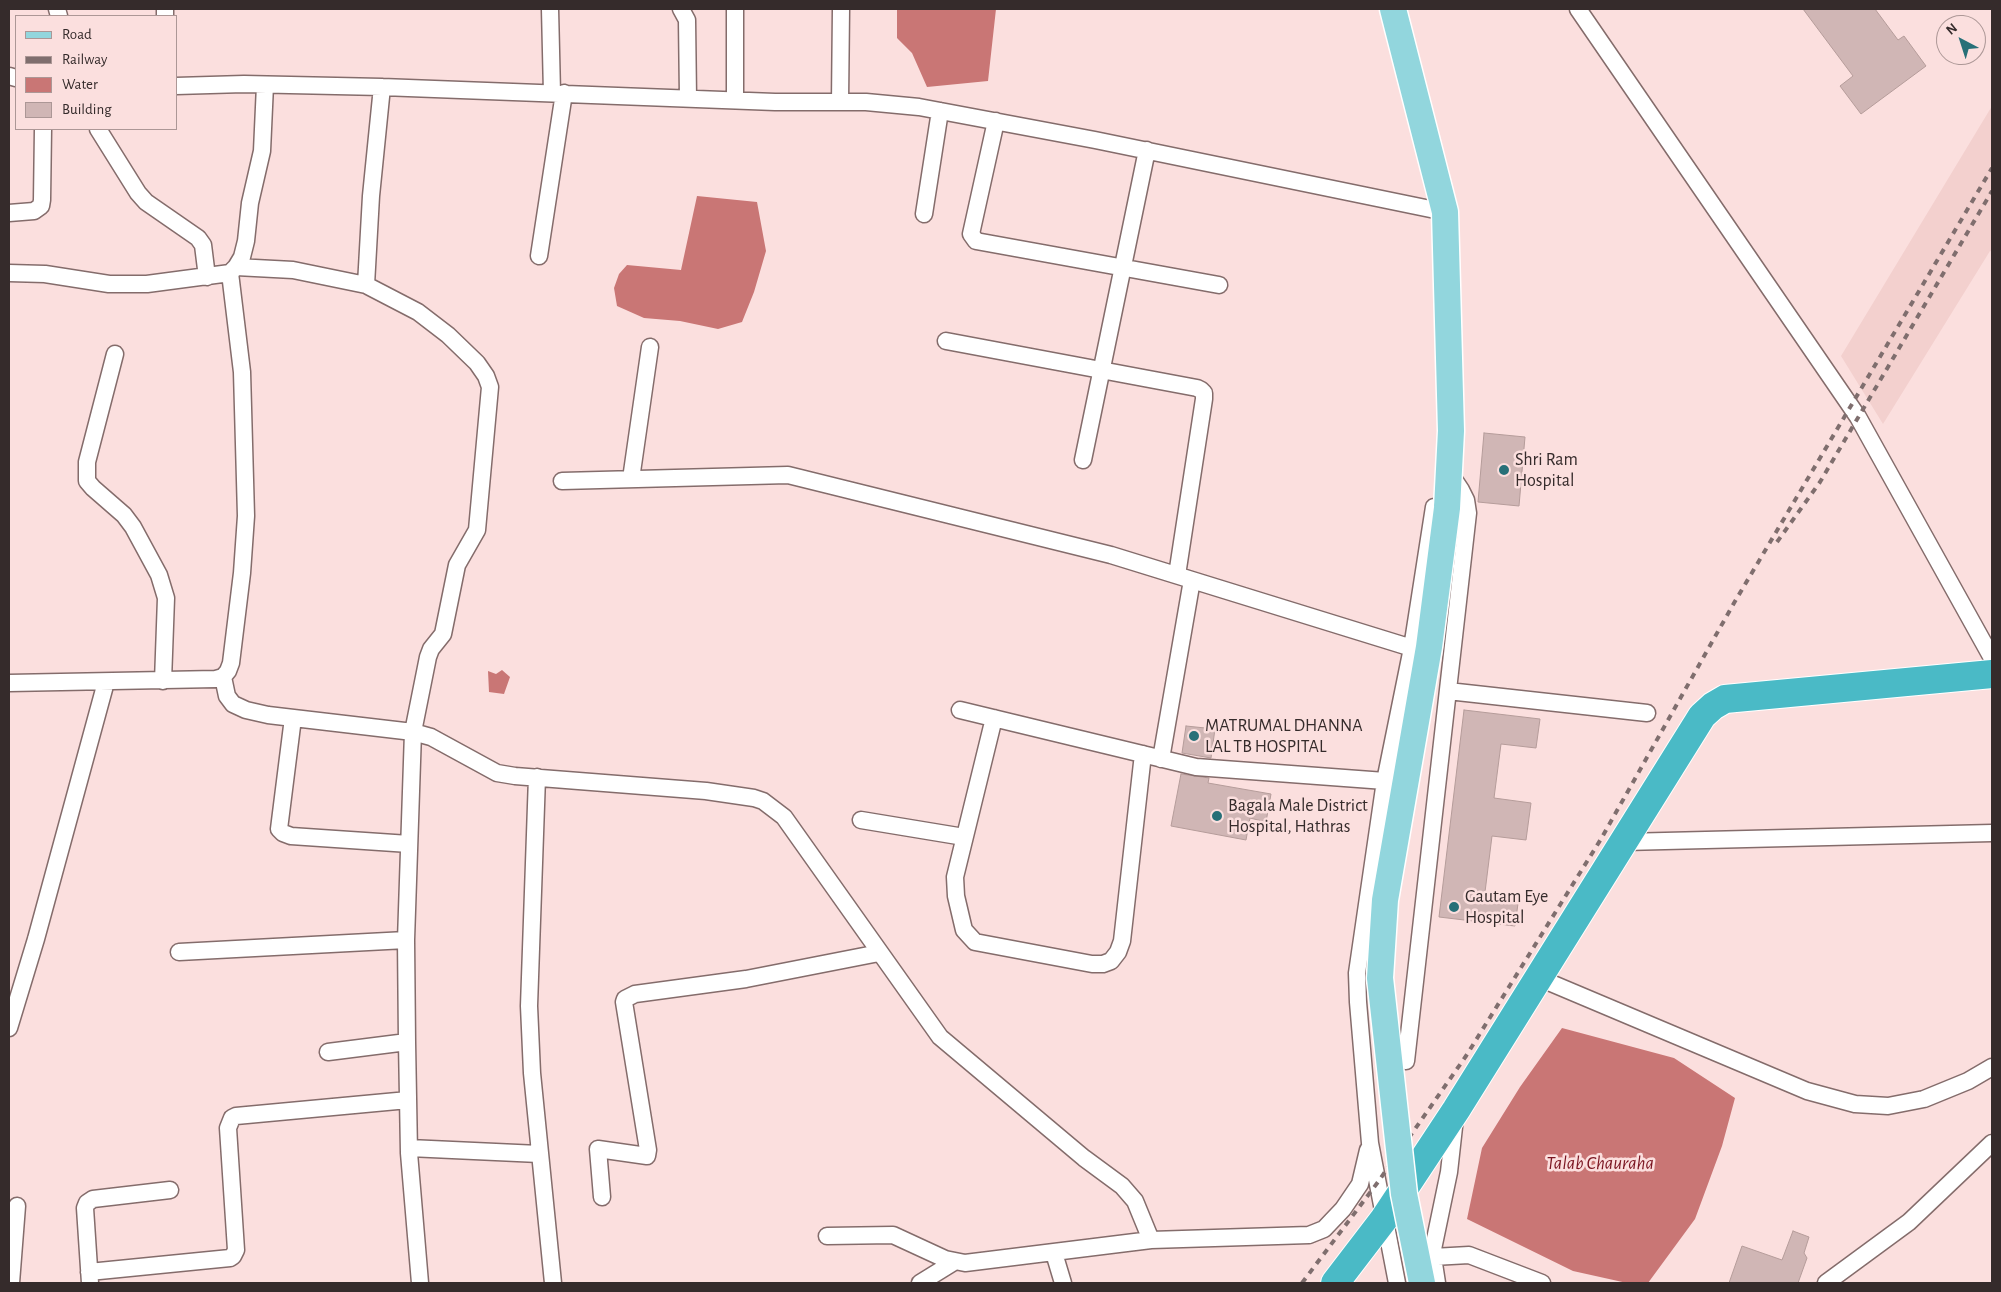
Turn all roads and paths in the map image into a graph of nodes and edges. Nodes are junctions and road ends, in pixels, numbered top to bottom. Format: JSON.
{"nodes":[{"id":1,"x":550,"y":9,"type":"edge"},
{"id":2,"x":681,"y":9,"type":"edge"},
{"id":3,"x":735,"y":9,"type":"edge"},
{"id":4,"x":842,"y":9,"type":"edge"},
{"id":5,"x":1393,"y":9,"type":"edge"},
{"id":6,"x":1578,"y":9,"type":"edge"},
{"id":7,"x":265,"y":85,"type":"junction"},
{"id":8,"x":178,"y":86,"type":"edge"},
{"id":9,"x":382,"y":88,"type":"junction"},
{"id":10,"x":558,"y":93,"type":"junction"},
{"id":11,"x":688,"y":98,"type":"junction"},
{"id":12,"x":735,"y":100,"type":"junction"},
{"id":13,"x":840,"y":102,"type":"junction"},
{"id":14,"x":940,"y":111,"type":"junction"},
{"id":15,"x":996,"y":121,"type":"junction"},
{"id":16,"x":43,"y":130,"type":"edge"},
{"id":17,"x":99,"y":130,"type":"edge"},
{"id":18,"x":1147,"y":150,"type":"junction"},
{"id":19,"x":1445,"y":212,"type":"junction"},
{"id":20,"x":9,"y":213,"type":"edge"},
{"id":21,"x":924,"y":214,"type":"dead end"},
{"id":22,"x":539,"y":256,"type":"dead end"},
{"id":23,"x":1123,"y":267,"type":"junction"},
{"id":24,"x":233,"y":270,"type":"junction"},
{"id":25,"x":9,"y":273,"type":"edge"},
{"id":26,"x":207,"y":277,"type":"junction"},
{"id":27,"x":366,"y":285,"type":"junction"},
{"id":28,"x":1219,"y":285,"type":"dead end"},
{"id":29,"x":946,"y":341,"type":"dead end"},
{"id":30,"x":650,"y":347,"type":"dead end"},
{"id":31,"x":115,"y":354,"type":"dead end"},
{"id":32,"x":1101,"y":371,"type":"junction"},
{"id":33,"x":1083,"y":460,"type":"dead end"},
{"id":34,"x":1449,"y":472,"type":"junction"},
{"id":35,"x":631,"y":478,"type":"junction"},
{"id":36,"x":562,"y":481,"type":"dead end"},
{"id":37,"x":1185,"y":578,"type":"junction"},
{"id":38,"x":1412,"y":648,"type":"junction"},
{"id":39,"x":1992,"y":658,"type":"edge"},
{"id":40,"x":1992,"y":674,"type":"edge"},
{"id":41,"x":223,"y":677,"type":"junction"},
{"id":42,"x":164,"y":681,"type":"junction"},
{"id":43,"x":106,"y":682,"type":"junction"},
{"id":44,"x":9,"y":683,"type":"edge"},
{"id":45,"x":1448,"y":691,"type":"junction"},
{"id":46,"x":960,"y":710,"type":"dead end"},
{"id":47,"x":1647,"y":713,"type":"dead end"},
{"id":48,"x":293,"y":718,"type":"junction"},
{"id":49,"x":994,"y":718,"type":"junction"},
{"id":50,"x":413,"y":732,"type":"junction"},
{"id":51,"x":1143,"y":754,"type":"junction"},
{"id":52,"x":1161,"y":759,"type":"junction"},
{"id":53,"x":537,"y":777,"type":"junction"},
{"id":54,"x":1385,"y":781,"type":"junction"},
{"id":55,"x":861,"y":820,"type":"dead end"},
{"id":56,"x":1992,"y":833,"type":"edge"},
{"id":57,"x":964,"y":837,"type":"junction"},
{"id":58,"x":1624,"y":842,"type":"junction"},
{"id":59,"x":409,"y":844,"type":"junction"},
{"id":60,"x":406,"y":940,"type":"junction"},
{"id":61,"x":179,"y":952,"type":"dead end"},
{"id":62,"x":879,"y":953,"type":"junction"},
{"id":63,"x":1538,"y":978,"type":"junction"},
{"id":64,"x":9,"y":1028,"type":"edge"},
{"id":65,"x":407,"y":1042,"type":"junction"},
{"id":66,"x":328,"y":1052,"type":"dead end"},
{"id":67,"x":1406,"y":1061,"type":"dead end"},
{"id":68,"x":1992,"y":1067,"type":"edge"},
{"id":69,"x":408,"y":1100,"type":"junction"},
{"id":70,"x":1456,"y":1110,"type":"junction"},
{"id":71,"x":1370,"y":1143,"type":"junction"},
{"id":72,"x":1992,"y":1143,"type":"edge"},
{"id":73,"x":409,"y":1148,"type":"junction"},
{"id":74,"x":539,"y":1154,"type":"junction"},
{"id":75,"x":170,"y":1190,"type":"dead end"},
{"id":76,"x":602,"y":1197,"type":"dead end"},
{"id":77,"x":16,"y":1206,"type":"dead end"},
{"id":78,"x":1384,"y":1219,"type":"junction"},
{"id":79,"x":826,"y":1236,"type":"dead end"},
{"id":80,"x":1151,"y":1240,"type":"junction"},
{"id":81,"x":1054,"y":1253,"type":"junction"},
{"id":82,"x":1433,"y":1258,"type":"junction"},
{"id":83,"x":954,"y":1262,"type":"junction"},
{"id":84,"x":89,"y":1277,"type":"edge"},
{"id":85,"x":11,"y":1283,"type":"edge"},
{"id":86,"x":420,"y":1283,"type":"edge"},
{"id":87,"x":553,"y":1283,"type":"edge"},
{"id":88,"x":920,"y":1283,"type":"edge"},
{"id":89,"x":1063,"y":1283,"type":"edge"},
{"id":90,"x":1335,"y":1283,"type":"edge"},
{"id":91,"x":1397,"y":1283,"type":"edge"},
{"id":92,"x":1422,"y":1283,"type":"edge"},
{"id":93,"x":1437,"y":1283,"type":"edge"},
{"id":94,"x":1542,"y":1283,"type":"edge"},
{"id":95,"x":1826,"y":1283,"type":"edge"}],
"edges":[{"from":1,"to":10,"type":"street"},
{"from":2,"to":11,"type":"street"},
{"from":3,"to":12,"type":"street"},
{"from":4,"to":13,"type":"street"},
{"from":5,"to":19,"type":"main road"},
{"from":6,"to":39,"type":"street"},
{"from":7,"to":8,"type":"street"},
{"from":7,"to":9,"type":"street"},
{"from":7,"to":24,"type":"street"},
{"from":9,"to":10,"type":"street"},
{"from":9,"to":27,"type":"street"},
{"from":10,"to":11,"type":"street"},
{"from":10,"to":22,"type":"street"},
{"from":11,"to":12,"type":"street"},
{"from":12,"to":13,"type":"street"},
{"from":13,"to":14,"type":"street"},
{"from":14,"to":15,"type":"street"},
{"from":14,"to":21,"type":"street"},
{"from":15,"to":18,"type":"street"},
{"from":15,"to":23,"type":"street"},
{"from":16,"to":20,"type":"street"},
{"from":17,"to":26,"type":"street"},
{"from":18,"to":19,"type":"street"},
{"from":18,"to":23,"type":"street"},
{"from":19,"to":34,"type":"main road"},
{"from":23,"to":28,"type":"street"},
{"from":23,"to":32,"type":"street"},
{"from":24,"to":26,"type":"street"},
{"from":24,"to":27,"type":"street"},
{"from":24,"to":41,"type":"street"},
{"from":25,"to":26,"type":"street"},
{"from":27,"to":50,"type":"street"},
{"from":29,"to":32,"type":"street"},
{"from":30,"to":35,"type":"street"},
{"from":31,"to":42,"type":"street"},
{"from":32,"to":33,"type":"street"},
{"from":32,"to":37,"type":"street"},
{"from":34,"to":38,"type":"street"},
{"from":34,"to":45,"type":"street"},
{"from":34,"to":92,"type":"main road","bridge":true},
{"from":35,"to":36,"type":"street"},
{"from":35,"to":37,"type":"street"},
{"from":37,"to":38,"type":"street"},
{"from":37,"to":52,"type":"street"},
{"from":38,"to":54,"type":"street"},
{"from":40,"to":58,"type":"highway"},
{"from":41,"to":42,"type":"street"},
{"from":41,"to":48,"type":"street"},
{"from":42,"to":43,"type":"street"},
{"from":43,"to":44,"type":"street"},
{"from":43,"to":64,"type":"street"},
{"from":45,"to":47,"type":"street"},
{"from":45,"to":67,"type":"street"},
{"from":46,"to":49,"type":"street"},
{"from":48,"to":50,"type":"street"},
{"from":48,"to":59,"type":"street"},
{"from":49,"to":51,"type":"street"},
{"from":49,"to":57,"type":"street"},
{"from":50,"to":53,"type":"street"},
{"from":50,"to":59,"type":"street"},
{"from":51,"to":52,"type":"street"},
{"from":51,"to":57,"type":"street"},
{"from":52,"to":54,"type":"street"},
{"from":53,"to":62,"type":"street"},
{"from":53,"to":74,"type":"street"},
{"from":54,"to":71,"type":"street"},
{"from":55,"to":57,"type":"street"},
{"from":56,"to":58,"type":"street"},
{"from":58,"to":63,"type":"highway"},
{"from":59,"to":60,"type":"street"},
{"from":60,"to":61,"type":"street"},
{"from":60,"to":65,"type":"street"},
{"from":62,"to":76,"type":"street"},
{"from":62,"to":80,"type":"street"},
{"from":63,"to":68,"type":"street"},
{"from":63,"to":70,"type":"highway"},
{"from":65,"to":66,"type":"street"},
{"from":65,"to":69,"type":"street"},
{"from":69,"to":73,"type":"street"},
{"from":69,"to":84,"type":"street"},
{"from":70,"to":78,"type":"highway"},
{"from":70,"to":82,"type":"street"},
{"from":71,"to":78,"type":"street"},
{"from":71,"to":80,"type":"street"},
{"from":72,"to":95,"type":"street"},
{"from":73,"to":74,"type":"street"},
{"from":73,"to":86,"type":"street"},
{"from":74,"to":87,"type":"street"},
{"from":75,"to":84,"type":"street"},
{"from":77,"to":85,"type":"street"},
{"from":78,"to":90,"type":"highway"},
{"from":78,"to":91,"type":"street"},
{"from":79,"to":83,"type":"street"},
{"from":80,"to":81,"type":"street"},
{"from":81,"to":83,"type":"street"},
{"from":81,"to":89,"type":"street"},
{"from":82,"to":93,"type":"street"},
{"from":82,"to":94,"type":"street"},
{"from":83,"to":88,"type":"street"}]}
